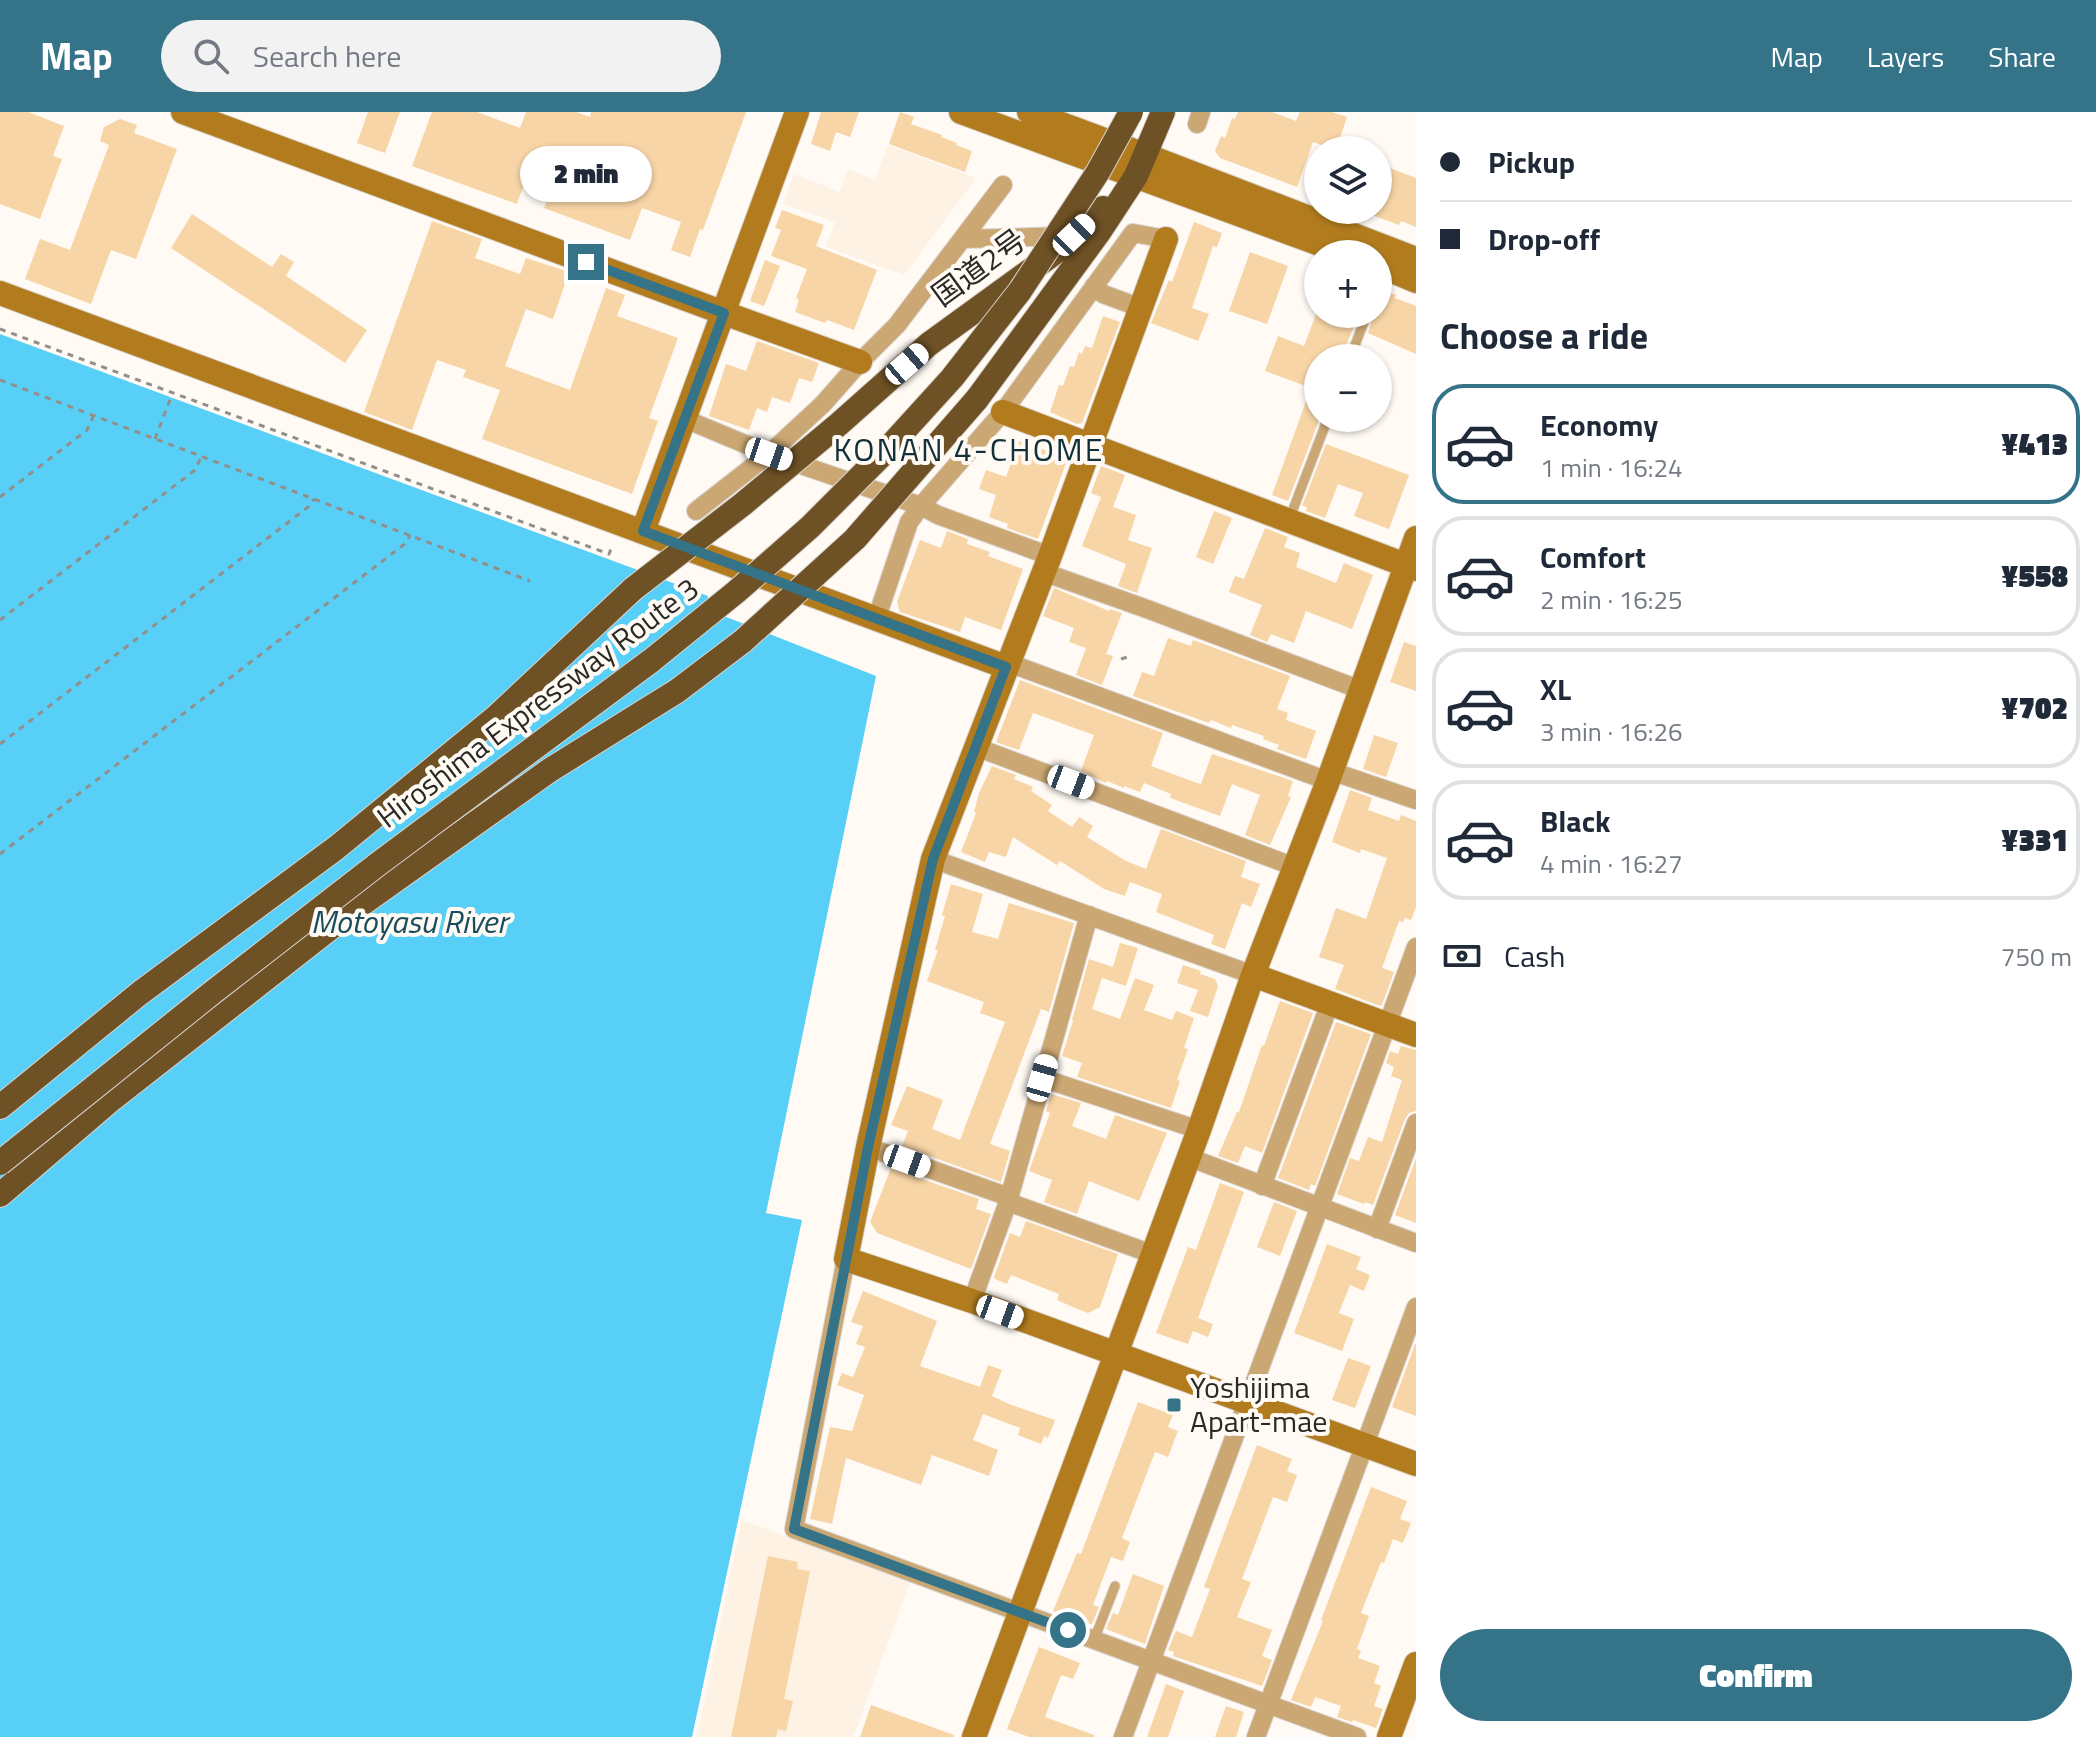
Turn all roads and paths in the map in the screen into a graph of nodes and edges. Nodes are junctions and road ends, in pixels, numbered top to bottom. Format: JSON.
{"nodes":[{"id":1,"x":183,"y":112,"type":"edge"},
{"id":2,"x":797,"y":112,"type":"edge"},
{"id":3,"x":961,"y":112,"type":"edge"},
{"id":4,"x":1029,"y":112,"type":"edge"},
{"id":5,"x":1131,"y":112,"type":"edge"},
{"id":6,"x":1163,"y":112,"type":"edge"},
{"id":7,"x":1141,"y":165,"type":"junction"},
{"id":8,"x":1003,"y":185,"type":"dead end"},
{"id":9,"x":1100,"y":231,"type":"junction"},
{"id":10,"x":1074,"y":235,"type":"junction"},
{"id":11,"x":963,"y":239,"type":"junction"},
{"id":12,"x":1166,"y":239,"type":"joint"},
{"id":13,"x":1315,"y":240,"type":"edge"},
{"id":14,"x":1416,"y":259,"type":"edge"},
{"id":15,"x":1106,"y":270,"type":"junction"},
{"id":16,"x":1392,"y":275,"type":"edge"},
{"id":17,"x":1416,"y":281,"type":"edge"},
{"id":18,"x":1094,"y":286,"type":"junction"},
{"id":19,"x":0,"y":293,"type":"edge"},
{"id":20,"x":1141,"y":308,"type":"junction"},
{"id":21,"x":724,"y":313,"type":"junction"},
{"id":22,"x":0,"y":329,"type":"edge"},
{"id":23,"x":860,"y":362,"type":"junction"},
{"id":24,"x":0,"y":380,"type":"edge"},
{"id":25,"x":171,"y":397,"type":"dead end"},
{"id":26,"x":1003,"y":412,"type":"junction"},
{"id":27,"x":94,"y":416,"type":"junction"},
{"id":28,"x":685,"y":419,"type":"junction"},
{"id":29,"x":1323,"y":432,"type":"edge"},
{"id":30,"x":155,"y":439,"type":"junction"},
{"id":31,"x":1091,"y":446,"type":"junction"},
{"id":32,"x":769,"y":454,"type":"junction"},
{"id":33,"x":201,"y":457,"type":"junction"},
{"id":34,"x":0,"y":497,"type":"edge"},
{"id":35,"x":314,"y":499,"type":"junction"},
{"id":36,"x":921,"y":506,"type":"junction"},
{"id":37,"x":696,"y":511,"type":"dead end"},
{"id":38,"x":1289,"y":520,"type":"junction"},
{"id":39,"x":643,"y":531,"type":"junction"},
{"id":40,"x":410,"y":535,"type":"junction"},
{"id":41,"x":1416,"y":538,"type":"edge"},
{"id":42,"x":613,"y":543,"type":"dead end"},
{"id":43,"x":1046,"y":564,"type":"junction"},
{"id":44,"x":1411,"y":567,"type":"edge"},
{"id":45,"x":530,"y":581,"type":"dead end"},
{"id":46,"x":0,"y":620,"type":"edge"},
{"id":47,"x":876,"y":620,"type":"junction"},
{"id":48,"x":1131,"y":656,"type":"dead end"},
{"id":49,"x":1121,"y":659,"type":"dead end"},
{"id":50,"x":1006,"y":667,"type":"junction"},
{"id":51,"x":1361,"y":690,"type":"junction"},
{"id":52,"x":0,"y":744,"type":"edge"},
{"id":53,"x":976,"y":747,"type":"junction"},
{"id":54,"x":1329,"y":776,"type":"junction"},
{"id":55,"x":1416,"y":800,"type":"edge"},
{"id":56,"x":0,"y":854,"type":"edge"},
{"id":57,"x":933,"y":859,"type":"junction"},
{"id":58,"x":1295,"y":867,"type":"junction"},
{"id":59,"x":1089,"y":915,"type":"junction"},
{"id":60,"x":1416,"y":947,"type":"edge"},
{"id":61,"x":1253,"y":975,"type":"junction"},
{"id":62,"x":1330,"y":1003,"type":"junction"},
{"id":63,"x":1387,"y":1024,"type":"junction"},
{"id":64,"x":1416,"y":1035,"type":"edge"},
{"id":65,"x":1042,"y":1078,"type":"junction"},
{"id":66,"x":0,"y":1107,"type":"edge"},
{"id":67,"x":1416,"y":1123,"type":"edge"},
{"id":68,"x":1199,"y":1130,"type":"junction"},
{"id":69,"x":868,"y":1147,"type":"junction"},
{"id":70,"x":1188,"y":1157,"type":"junction"},
{"id":71,"x":0,"y":1163,"type":"edge"},
{"id":72,"x":1262,"y":1186,"type":"junction"},
{"id":73,"x":0,"y":1195,"type":"edge"},
{"id":74,"x":1008,"y":1199,"type":"junction"},
{"id":75,"x":1319,"y":1208,"type":"junction"},
{"id":76,"x":1377,"y":1229,"type":"junction"},
{"id":77,"x":1416,"y":1243,"type":"edge"},
{"id":78,"x":1152,"y":1254,"type":"junction"},
{"id":79,"x":846,"y":1259,"type":"junction"},
{"id":80,"x":972,"y":1301,"type":"junction"},
{"id":81,"x":1416,"y":1307,"type":"edge"},
{"id":82,"x":1116,"y":1354,"type":"junction"},
{"id":83,"x":1247,"y":1402,"type":"junction"},
{"id":84,"x":1365,"y":1445,"type":"junction"},
{"id":85,"x":1416,"y":1464,"type":"edge"},
{"id":86,"x":1115,"y":1586,"type":"dead end"},
{"id":87,"x":1020,"y":1612,"type":"junction"},
{"id":88,"x":1094,"y":1640,"type":"junction"},
{"id":89,"x":1151,"y":1661,"type":"junction"},
{"id":90,"x":1416,"y":1664,"type":"edge"},
{"id":91,"x":1269,"y":1704,"type":"junction"},
{"id":92,"x":974,"y":1737,"type":"edge"},
{"id":93,"x":1123,"y":1737,"type":"edge"},
{"id":94,"x":1256,"y":1737,"type":"edge"},
{"id":95,"x":1357,"y":1737,"type":"edge"},
{"id":96,"x":1389,"y":1737,"type":"edge"}],
"edges":[{"from":1,"to":21,"type":"street"},
{"from":2,"to":21,"type":"street"},
{"from":3,"to":7,"type":"street"},
{"from":4,"to":7,"type":"street"},
{"from":5,"to":71,"type":"highway","name":"Hiroshima Expressway Route 3","bridge":true},
{"from":6,"to":7,"type":"highway","name":"国道2号"},
{"from":7,"to":9,"type":"highway","name":"国道2号"},
{"from":7,"to":10,"type":"highway","name":"国道2号"},
{"from":7,"to":13,"type":"street"},
{"from":7,"to":14,"type":"street"},
{"from":8,"to":11,"type":"street"},
{"from":9,"to":15,"type":"street"},
{"from":9,"to":73,"type":"highway","name":"国道2号","bridge":true},
{"from":10,"to":11,"type":"street"},
{"from":10,"to":66,"type":"highway","name":"国道2号","bridge":true},
{"from":11,"to":23,"type":"street"},
{"from":12,"to":15,"type":"street"},
{"from":12,"to":20,"type":"street"},
{"from":15,"to":18,"type":"street"},
{"from":16,"to":17,"type":"street"},
{"from":18,"to":20,"type":"street"},
{"from":18,"to":26,"type":"street"},
{"from":19,"to":39,"type":"street"},
{"from":20,"to":31,"type":"street"},
{"from":21,"to":23,"type":"street"},
{"from":21,"to":28,"type":"street"},
{"from":22,"to":42,"type":"path"},
{"from":23,"to":32,"type":"street"},
{"from":24,"to":27,"type":"path"},
{"from":25,"to":30,"type":"path"},
{"from":26,"to":31,"type":"street"},
{"from":26,"to":36,"type":"street"},
{"from":27,"to":30,"type":"path"},
{"from":27,"to":34,"type":"path"},
{"from":28,"to":32,"type":"street"},
{"from":28,"to":39,"type":"street"},
{"from":29,"to":38,"type":"lane"},
{"from":30,"to":33,"type":"path"},
{"from":31,"to":38,"type":"street"},
{"from":31,"to":43,"type":"street"},
{"from":32,"to":36,"type":"street"},
{"from":32,"to":37,"type":"street"},
{"from":33,"to":35,"type":"path"},
{"from":33,"to":46,"type":"path"},
{"from":35,"to":40,"type":"path"},
{"from":35,"to":52,"type":"path"},
{"from":36,"to":43,"type":"street"},
{"from":36,"to":47,"type":"street"},
{"from":38,"to":44,"type":"street"},
{"from":39,"to":47,"type":"street"},
{"from":40,"to":45,"type":"path"},
{"from":40,"to":56,"type":"path"},
{"from":41,"to":44,"type":"street"},
{"from":43,"to":50,"type":"street"},
{"from":43,"to":51,"type":"street"},
{"from":44,"to":51,"type":"street"},
{"from":47,"to":50,"type":"street"},
{"from":48,"to":49,"type":"path"},
{"from":50,"to":53,"type":"street"},
{"from":50,"to":54,"type":"street"},
{"from":51,"to":54,"type":"street"},
{"from":53,"to":57,"type":"street"},
{"from":53,"to":58,"type":"street"},
{"from":54,"to":55,"type":"street"},
{"from":54,"to":58,"type":"street"},
{"from":57,"to":59,"type":"street"},
{"from":57,"to":69,"type":"street"},
{"from":58,"to":61,"type":"street"},
{"from":59,"to":61,"type":"street"},
{"from":59,"to":65,"type":"street"},
{"from":60,"to":63,"type":"street"},
{"from":61,"to":62,"type":"street"},
{"from":61,"to":68,"type":"street"},
{"from":62,"to":63,"type":"street"},
{"from":62,"to":72,"type":"street"},
{"from":63,"to":64,"type":"street"},
{"from":63,"to":75,"type":"street"},
{"from":65,"to":68,"type":"street"},
{"from":65,"to":74,"type":"street"},
{"from":67,"to":76,"type":"street"},
{"from":68,"to":70,"type":"street"},
{"from":69,"to":74,"type":"street"},
{"from":69,"to":79,"type":"street"},
{"from":70,"to":72,"type":"street"},
{"from":70,"to":78,"type":"street"},
{"from":72,"to":75,"type":"street"},
{"from":74,"to":78,"type":"street"},
{"from":74,"to":80,"type":"street"},
{"from":75,"to":76,"type":"street"},
{"from":75,"to":83,"type":"street"},
{"from":76,"to":77,"type":"street"},
{"from":78,"to":82,"type":"street"},
{"from":79,"to":80,"type":"street"},
{"from":79,"to":87,"type":"street"},
{"from":80,"to":82,"type":"street"},
{"from":81,"to":84,"type":"street"},
{"from":82,"to":83,"type":"street"},
{"from":82,"to":87,"type":"street"},
{"from":83,"to":84,"type":"street"},
{"from":83,"to":89,"type":"street"},
{"from":84,"to":85,"type":"street"},
{"from":84,"to":91,"type":"street"},
{"from":86,"to":88,"type":"lane"},
{"from":87,"to":88,"type":"street"},
{"from":87,"to":92,"type":"street"},
{"from":88,"to":89,"type":"street"},
{"from":89,"to":91,"type":"street"},
{"from":89,"to":93,"type":"street"},
{"from":90,"to":96,"type":"street"},
{"from":91,"to":94,"type":"street"},
{"from":91,"to":95,"type":"street"}]}
